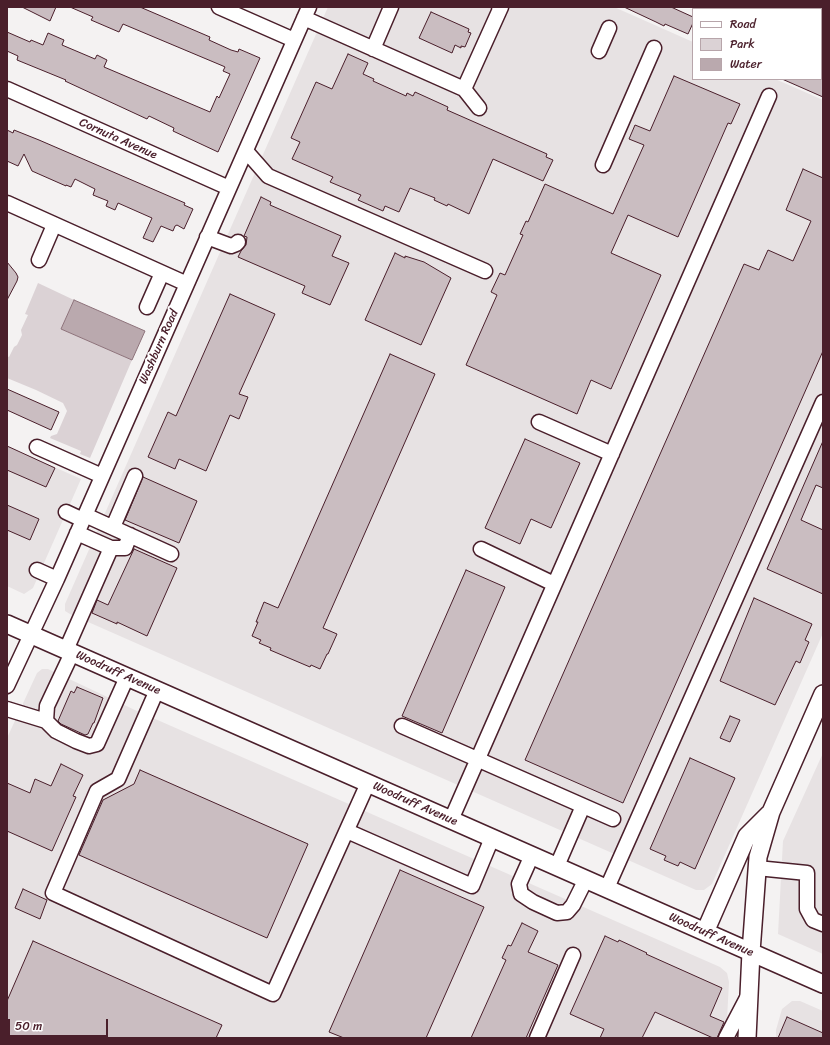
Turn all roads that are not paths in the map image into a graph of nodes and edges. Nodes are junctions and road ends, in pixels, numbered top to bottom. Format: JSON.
{"nodes":[{"id":1,"x":219,"y":7,"type":"edge"},
{"id":2,"x":391,"y":7,"type":"edge"},
{"id":3,"x":500,"y":7,"type":"edge"},
{"id":4,"x":306,"y":12,"type":"edge"},
{"id":5,"x":609,"y":28,"type":"dead end"},
{"id":6,"x":294,"y":40,"type":"junction"},
{"id":7,"x":654,"y":48,"type":"dead end"},
{"id":8,"x":373,"y":49,"type":"junction"},
{"id":9,"x":599,"y":51,"type":"dead end"},
{"id":10,"x":7,"y":89,"type":"edge"},
{"id":11,"x":464,"y":89,"type":"junction"},
{"id":12,"x":769,"y":96,"type":"dead end"},
{"id":13,"x":478,"y":108,"type":"dead end"},
{"id":14,"x":246,"y":151,"type":"junction"},
{"id":15,"x":603,"y":165,"type":"dead end"},
{"id":16,"x":229,"y":188,"type":"junction"},
{"id":17,"x":7,"y":203,"type":"edge"},
{"id":18,"x":54,"y":225,"type":"junction"},
{"id":19,"x":207,"y":237,"type":"junction"},
{"id":20,"x":238,"y":242,"type":"dead end"},
{"id":21,"x":39,"y":260,"type":"dead end"},
{"id":22,"x":485,"y":271,"type":"dead end"},
{"id":23,"x":162,"y":273,"type":"junction"},
{"id":24,"x":187,"y":284,"type":"junction"},
{"id":25,"x":147,"y":307,"type":"dead end"},
{"id":26,"x":823,"y":402,"type":"edge"},
{"id":27,"x":539,"y":422,"type":"dead end"},
{"id":28,"x":37,"y":447,"type":"dead end"},
{"id":29,"x":612,"y":454,"type":"junction"},
{"id":30,"x":102,"y":476,"type":"junction"},
{"id":31,"x":135,"y":476,"type":"dead end"},
{"id":32,"x":66,"y":512,"type":"dead end"},
{"id":33,"x":84,"y":517,"type":"junction"},
{"id":34,"x":113,"y":527,"type":"junction"},
{"id":35,"x":77,"y":533,"type":"junction"},
{"id":36,"x":130,"y":535,"type":"junction"},
{"id":37,"x":111,"y":548,"type":"junction"},
{"id":38,"x":481,"y":549,"type":"dead end"},
{"id":39,"x":171,"y":554,"type":"dead end"},
{"id":40,"x":38,"y":570,"type":"dead end"},
{"id":41,"x":57,"y":579,"type":"junction"},
{"id":42,"x":554,"y":584,"type":"junction"},
{"id":43,"x":7,"y":624,"type":"edge"},
{"id":44,"x":31,"y":635,"type":"junction"},
{"id":45,"x":69,"y":651,"type":"junction"},
{"id":46,"x":127,"y":677,"type":"junction"},
{"id":47,"x":7,"y":686,"type":"edge"},
{"id":48,"x":157,"y":690,"type":"junction"},
{"id":49,"x":823,"y":694,"type":"edge"},
{"id":50,"x":7,"y":709,"type":"edge"},
{"id":51,"x":46,"y":721,"type":"junction"},
{"id":52,"x":402,"y":726,"type":"dead end"},
{"id":53,"x":477,"y":760,"type":"junction"},
{"id":54,"x":368,"y":783,"type":"junction"},
{"id":55,"x":583,"y":806,"type":"junction"},
{"id":56,"x":771,"y":812,"type":"junction"},
{"id":57,"x":613,"y":819,"type":"dead end"},
{"id":58,"x":450,"y":820,"type":"junction"},
{"id":59,"x":347,"y":831,"type":"junction"},
{"id":60,"x":492,"y":838,"type":"junction"},
{"id":61,"x":532,"y":855,"type":"junction"},
{"id":62,"x":557,"y":866,"type":"junction"},
{"id":63,"x":757,"y":868,"type":"junction"},
{"id":64,"x":586,"y":879,"type":"junction"},
{"id":65,"x":607,"y":888,"type":"junction"},
{"id":66,"x":823,"y":924,"type":"edge"},
{"id":67,"x":704,"y":932,"type":"junction"},
{"id":68,"x":751,"y":952,"type":"junction"},
{"id":69,"x":574,"y":954,"type":"dead end"},
{"id":70,"x":823,"y":984,"type":"edge"},
{"id":71,"x":749,"y":996,"type":"junction"},
{"id":72,"x":537,"y":1038,"type":"edge"},
{"id":73,"x":726,"y":1038,"type":"edge"},
{"id":74,"x":747,"y":1038,"type":"edge"}],
"edges":[{"from":1,"to":6,"type":"street"},
{"from":2,"to":8,"type":"street"},
{"from":3,"to":11,"type":"street"},
{"from":4,"to":6,"type":"street","name":"Washburn Road"},
{"from":4,"to":8,"type":"street"},
{"from":5,"to":9,"type":"street"},
{"from":6,"to":14,"type":"street","name":"Washburn Road"},
{"from":7,"to":15,"type":"street"},
{"from":8,"to":11,"type":"street"},
{"from":10,"to":16,"type":"street","name":"Cornuta Avenue"},
{"from":11,"to":13,"type":"street"},
{"from":12,"to":29,"type":"street"},
{"from":14,"to":16,"type":"street","name":"Washburn Road"},
{"from":14,"to":22,"type":"street"},
{"from":16,"to":19,"type":"street","name":"Washburn Road"},
{"from":17,"to":18,"type":"street"},
{"from":18,"to":21,"type":"street"},
{"from":18,"to":23,"type":"street"},
{"from":19,"to":20,"type":"street"},
{"from":19,"to":24,"type":"street","name":"Washburn Road"},
{"from":23,"to":24,"type":"street"},
{"from":23,"to":25,"type":"street"},
{"from":24,"to":30,"type":"street","name":"Washburn Road"},
{"from":26,"to":65,"type":"street"},
{"from":27,"to":29,"type":"street"},
{"from":28,"to":30,"type":"street"},
{"from":29,"to":42,"type":"street"},
{"from":30,"to":33,"type":"street","name":"Washburn Road"},
{"from":31,"to":34,"type":"street"},
{"from":32,"to":33,"type":"street"},
{"from":33,"to":34,"type":"street"},
{"from":33,"to":35,"type":"street","name":"Washburn Road"},
{"from":34,"to":36,"type":"street"},
{"from":35,"to":37,"type":"street"},
{"from":35,"to":41,"type":"street","name":"Washburn Road"},
{"from":36,"to":37,"type":"street"},
{"from":36,"to":39,"type":"street"},
{"from":37,"to":45,"type":"street"},
{"from":38,"to":42,"type":"street"},
{"from":40,"to":41,"type":"street"},
{"from":41,"to":44,"type":"street","name":"Washburn Road"},
{"from":42,"to":53,"type":"street"},
{"from":43,"to":44,"type":"main road","name":"Woodruff Avenue"},
{"from":44,"to":45,"type":"main road","name":"Woodruff Avenue"},
{"from":44,"to":47,"type":"street","name":"Washburn Road"},
{"from":45,"to":46,"type":"main road","name":"Woodruff Avenue"},
{"from":45,"to":51,"type":"street"},
{"from":46,"to":48,"type":"main road","name":"Woodruff Avenue"},
{"from":46,"to":51,"type":"street"},
{"from":48,"to":54,"type":"main road","name":"Woodruff Avenue"},
{"from":48,"to":59,"type":"street"},
{"from":49,"to":56,"type":"main road"},
{"from":50,"to":51,"type":"street"},
{"from":52,"to":53,"type":"street"},
{"from":53,"to":55,"type":"street"},
{"from":53,"to":58,"type":"street"},
{"from":54,"to":58,"type":"main road","name":"Woodruff Avenue"},
{"from":54,"to":59,"type":"street"},
{"from":55,"to":57,"type":"street"},
{"from":55,"to":62,"type":"street"},
{"from":56,"to":63,"type":"main road"},
{"from":56,"to":67,"type":"main road"},
{"from":58,"to":60,"type":"main road","name":"Woodruff Avenue"},
{"from":59,"to":60,"type":"street"},
{"from":60,"to":61,"type":"main road","name":"Woodruff Avenue"},
{"from":61,"to":62,"type":"main road","name":"Woodruff Avenue"},
{"from":61,"to":64,"type":"street"},
{"from":62,"to":64,"type":"main road","name":"Woodruff Avenue"},
{"from":63,"to":66,"type":"street"},
{"from":63,"to":68,"type":"main road"},
{"from":64,"to":65,"type":"main road","name":"Woodruff Avenue"},
{"from":65,"to":67,"type":"main road","name":"Woodruff Avenue"},
{"from":67,"to":68,"type":"main road","name":"Woodruff Avenue"},
{"from":68,"to":70,"type":"main road","name":"Woodruff Avenue"},
{"from":68,"to":71,"type":"main road"},
{"from":69,"to":72,"type":"street"},
{"from":71,"to":73,"type":"street"},
{"from":71,"to":74,"type":"main road"}]}
